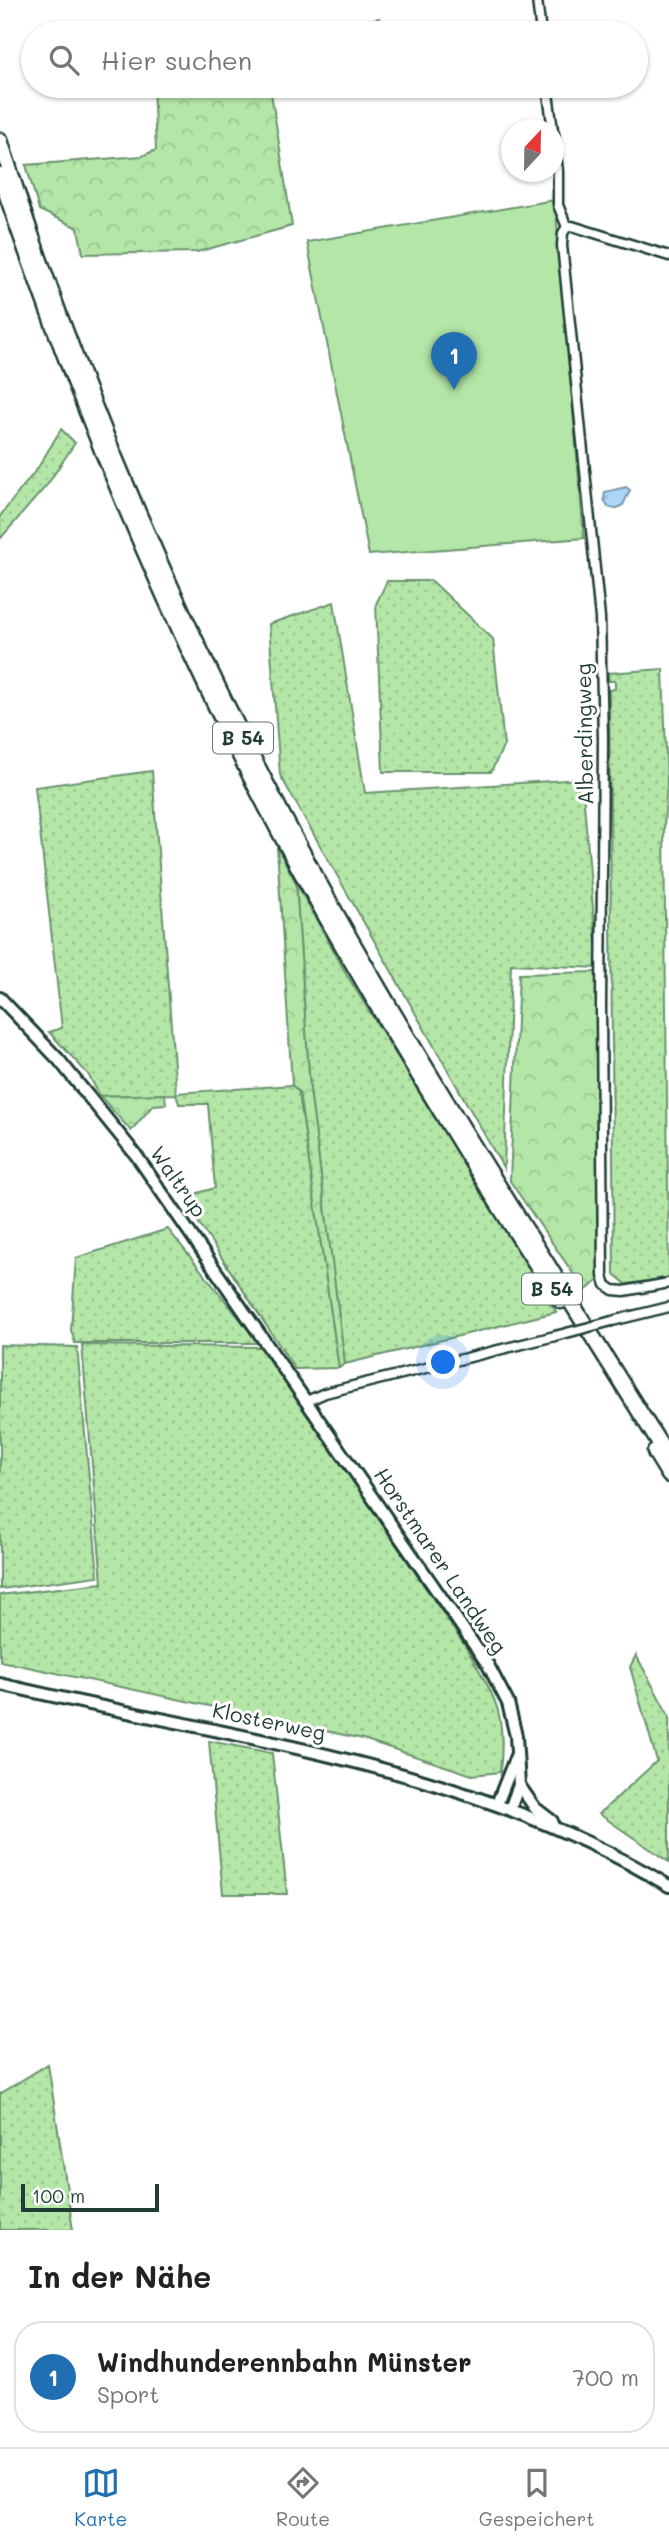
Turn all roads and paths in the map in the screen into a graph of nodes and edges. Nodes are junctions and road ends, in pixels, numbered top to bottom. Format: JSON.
{"nodes":[{"id":1,"x":537,"y":0,"type":"edge"},
{"id":2,"x":540,"y":21,"type":"edge"},
{"id":3,"x":549,"y":98,"type":"edge"},
{"id":4,"x":551,"y":119,"type":"edge"},
{"id":5,"x":0,"y":140,"type":"edge"},
{"id":6,"x":0,"y":175,"type":"edge"},
{"id":7,"x":558,"y":182,"type":"edge"},
{"id":8,"x":567,"y":227,"type":"junction"},
{"id":9,"x":669,"y":256,"type":"edge"},
{"id":10,"x":0,"y":998,"type":"edge"},
{"id":11,"x":669,"y":1283,"type":"edge"},
{"id":12,"x":669,"y":1307,"type":"edge"},
{"id":13,"x":307,"y":1401,"type":"junction"},
{"id":14,"x":669,"y":1459,"type":"edge"},
{"id":15,"x":669,"y":1475,"type":"edge"},
{"id":16,"x":0,"y":1684,"type":"edge"},
{"id":17,"x":517,"y":1753,"type":"junction"},
{"id":18,"x":519,"y":1785,"type":"junction"},
{"id":19,"x":497,"y":1804,"type":"junction"},
{"id":20,"x":510,"y":1809,"type":"junction"},
{"id":21,"x":567,"y":1832,"type":"junction"},
{"id":22,"x":669,"y":1886,"type":"edge"}],
"edges":[{"from":1,"to":2,"type":"street"},
{"from":3,"to":4,"type":"street"},
{"from":5,"to":14,"type":"highway","number":"B 54"},
{"from":6,"to":15,"type":"highway","number":"B 54"},
{"from":7,"to":8,"type":"street"},
{"from":8,"to":9,"type":"street"},
{"from":8,"to":11,"type":"street","name":"Alberdingweg"},
{"from":10,"to":13,"type":"main road","name":"Waltrup"},
{"from":12,"to":13,"type":"street","bridge":true},
{"from":13,"to":17,"type":"main road","name":"Horstmarer Landweg"},
{"from":16,"to":19,"type":"main road","name":"Klosterweg"},
{"from":17,"to":18,"type":"main road","name":"Horstmarer Landweg"},
{"from":17,"to":19,"type":"main road"},
{"from":18,"to":20,"type":"main road","name":"Horstmarer Landweg"},
{"from":18,"to":21,"type":"main road"},
{"from":19,"to":20,"type":"main road","name":"Klosterweg"},
{"from":20,"to":21,"type":"main road","name":"Klosterweg"},
{"from":21,"to":22,"type":"main road"}]}
